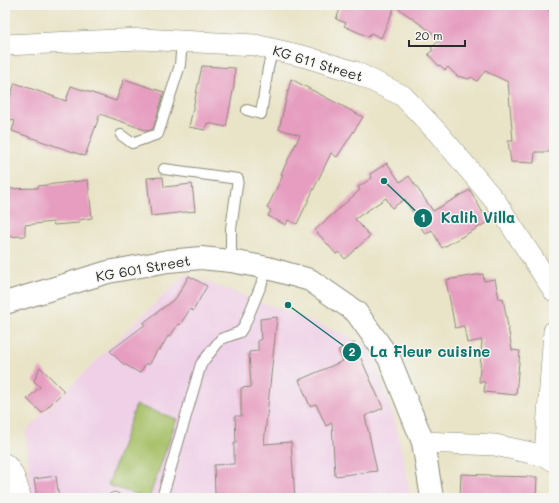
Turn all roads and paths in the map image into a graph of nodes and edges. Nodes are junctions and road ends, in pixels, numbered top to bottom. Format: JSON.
{"nodes":[{"id":1,"x":182,"y":41,"type":"junction"},
{"id":2,"x":5,"y":46,"type":"edge"},
{"id":3,"x":273,"y":49,"type":"junction"},
{"id":4,"x":247,"y":110,"type":"dead end"},
{"id":5,"x":121,"y":135,"type":"dead end"},
{"id":6,"x":164,"y":169,"type":"dead end"},
{"id":7,"x":231,"y":261,"type":"junction"},
{"id":8,"x":268,"y":268,"type":"junction"},
{"id":9,"x":554,"y":291,"type":"edge"},
{"id":10,"x":5,"y":303,"type":"edge"},
{"id":11,"x":554,"y":331,"type":"edge"},
{"id":12,"x":423,"y":442,"type":"junction"},
{"id":13,"x":550,"y":458,"type":"edge"},
{"id":14,"x":5,"y":464,"type":"edge"},
{"id":15,"x":20,"y":498,"type":"edge"},
{"id":16,"x":162,"y":498,"type":"edge"},
{"id":17,"x":432,"y":498,"type":"edge"}],
"edges":[{"from":1,"to":2,"type":"street","name":"KG 611 Street"},
{"from":1,"to":3,"type":"street","name":"KG 611 Street"},
{"from":1,"to":5,"type":"lane"},
{"from":3,"to":4,"type":"lane"},
{"from":3,"to":9,"type":"street","name":"KG 611 Street"},
{"from":6,"to":7,"type":"lane"},
{"from":7,"to":8,"type":"main road","name":"KG 601 Street"},
{"from":7,"to":10,"type":"main road","name":"KG 601 Street"},
{"from":8,"to":12,"type":"main road","name":"KG 601 Street"},
{"from":8,"to":16,"type":"lane"},
{"from":11,"to":13,"type":"street"},
{"from":12,"to":13,"type":"street"},
{"from":12,"to":17,"type":"main road","name":"KG 601 Street"},
{"from":14,"to":15,"type":"street"}]}
